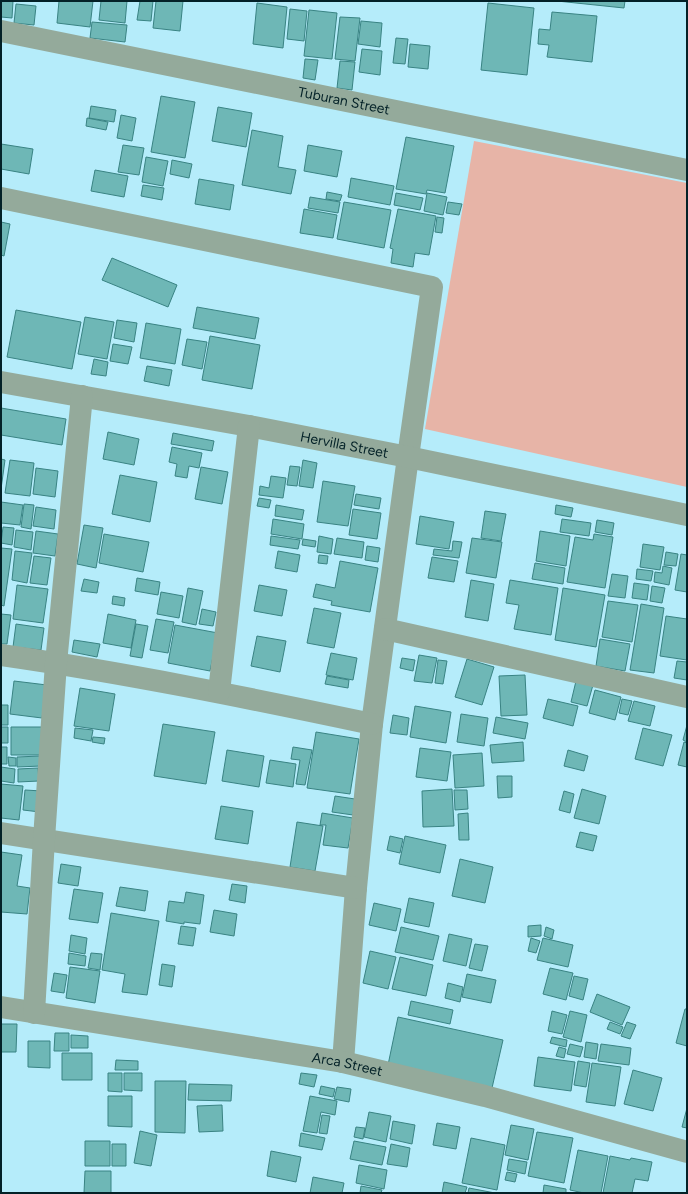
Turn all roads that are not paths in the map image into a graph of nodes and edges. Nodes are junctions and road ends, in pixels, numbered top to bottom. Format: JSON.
{"nodes":[{"id":1,"x":1,"y":31,"type":"edge"},
{"id":2,"x":687,"y":170,"type":"edge"},
{"id":3,"x":1,"y":198,"type":"edge"},
{"id":4,"x":1,"y":382,"type":"edge"},
{"id":5,"x":82,"y":396,"type":"junction"},
{"id":6,"x":250,"y":426,"type":"junction"},
{"id":7,"x":408,"y":457,"type":"junction"},
{"id":8,"x":687,"y":516,"type":"edge"},
{"id":9,"x":385,"y":628,"type":"junction"},
{"id":10,"x":1,"y":655,"type":"edge"},
{"id":11,"x":56,"y":663,"type":"junction"},
{"id":12,"x":219,"y":692,"type":"junction"},
{"id":13,"x":687,"y":697,"type":"edge"},
{"id":14,"x":372,"y":724,"type":"junction"},
{"id":15,"x":1,"y":833,"type":"edge"},
{"id":16,"x":44,"y":839,"type":"junction"},
{"id":17,"x":356,"y":888,"type":"junction"},
{"id":18,"x":1,"y":1007,"type":"edge"},
{"id":19,"x":34,"y":1013,"type":"junction"},
{"id":20,"x":343,"y":1062,"type":"junction"},
{"id":21,"x":687,"y":1152,"type":"edge"}],
"edges":[{"from":1,"to":2,"type":"street","name":"Tuburan Street"},
{"from":3,"to":7,"type":"street"},
{"from":4,"to":5,"type":"street","name":"Hervilla Street"},
{"from":5,"to":6,"type":"street","name":"Hervilla Street"},
{"from":5,"to":11,"type":"street"},
{"from":6,"to":7,"type":"street","name":"Hervilla Street"},
{"from":6,"to":12,"type":"street"},
{"from":7,"to":8,"type":"street","name":"Hervilla Street"},
{"from":7,"to":9,"type":"street"},
{"from":9,"to":13,"type":"street"},
{"from":9,"to":14,"type":"street"},
{"from":10,"to":11,"type":"street"},
{"from":11,"to":12,"type":"street"},
{"from":11,"to":16,"type":"street"},
{"from":12,"to":14,"type":"street"},
{"from":14,"to":17,"type":"street"},
{"from":15,"to":16,"type":"street"},
{"from":16,"to":17,"type":"street"},
{"from":16,"to":19,"type":"street"},
{"from":17,"to":20,"type":"street"},
{"from":18,"to":19,"type":"street","name":"Arca Street"},
{"from":19,"to":20,"type":"street","name":"Arca Street"},
{"from":20,"to":21,"type":"street","name":"Arca Street"}]}
